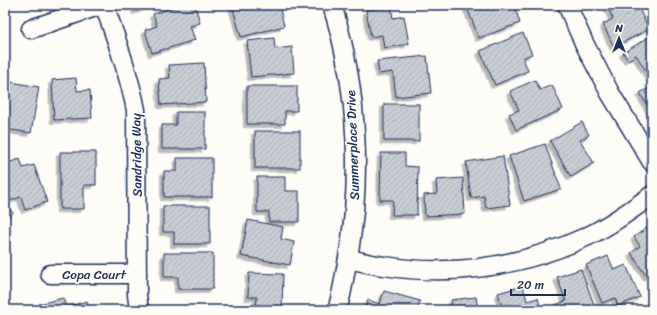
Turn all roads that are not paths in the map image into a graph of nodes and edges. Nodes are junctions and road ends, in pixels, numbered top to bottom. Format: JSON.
{"nodes":[{"id":1,"x":101,"y":5,"type":"edge"},
{"id":2,"x":104,"y":5,"type":"edge"},
{"id":3,"x":332,"y":5,"type":"edge"},
{"id":4,"x":567,"y":5,"type":"edge"},
{"id":5,"x":31,"y":28,"type":"dead end"},
{"id":6,"x":652,"y":162,"type":"edge"},
{"id":7,"x":652,"y":196,"type":"edge"},
{"id":8,"x":348,"y":258,"type":"junction"},
{"id":9,"x":50,"y":274,"type":"dead end"},
{"id":10,"x":138,"y":274,"type":"junction"},
{"id":11,"x":139,"y":310,"type":"edge"},
{"id":12,"x":337,"y":310,"type":"edge"}],
"edges":[{"from":1,"to":5,"type":"street"},
{"from":2,"to":10,"type":"street","name":"Sandridge Way"},
{"from":3,"to":8,"type":"street","name":"Summerplace Drive"},
{"from":4,"to":6,"type":"street"},
{"from":7,"to":8,"type":"street"},
{"from":8,"to":12,"type":"street","name":"Summerplace Drive"},
{"from":9,"to":10,"type":"street","name":"Copa Court"},
{"from":10,"to":11,"type":"street","name":"Sandridge Way"}]}
